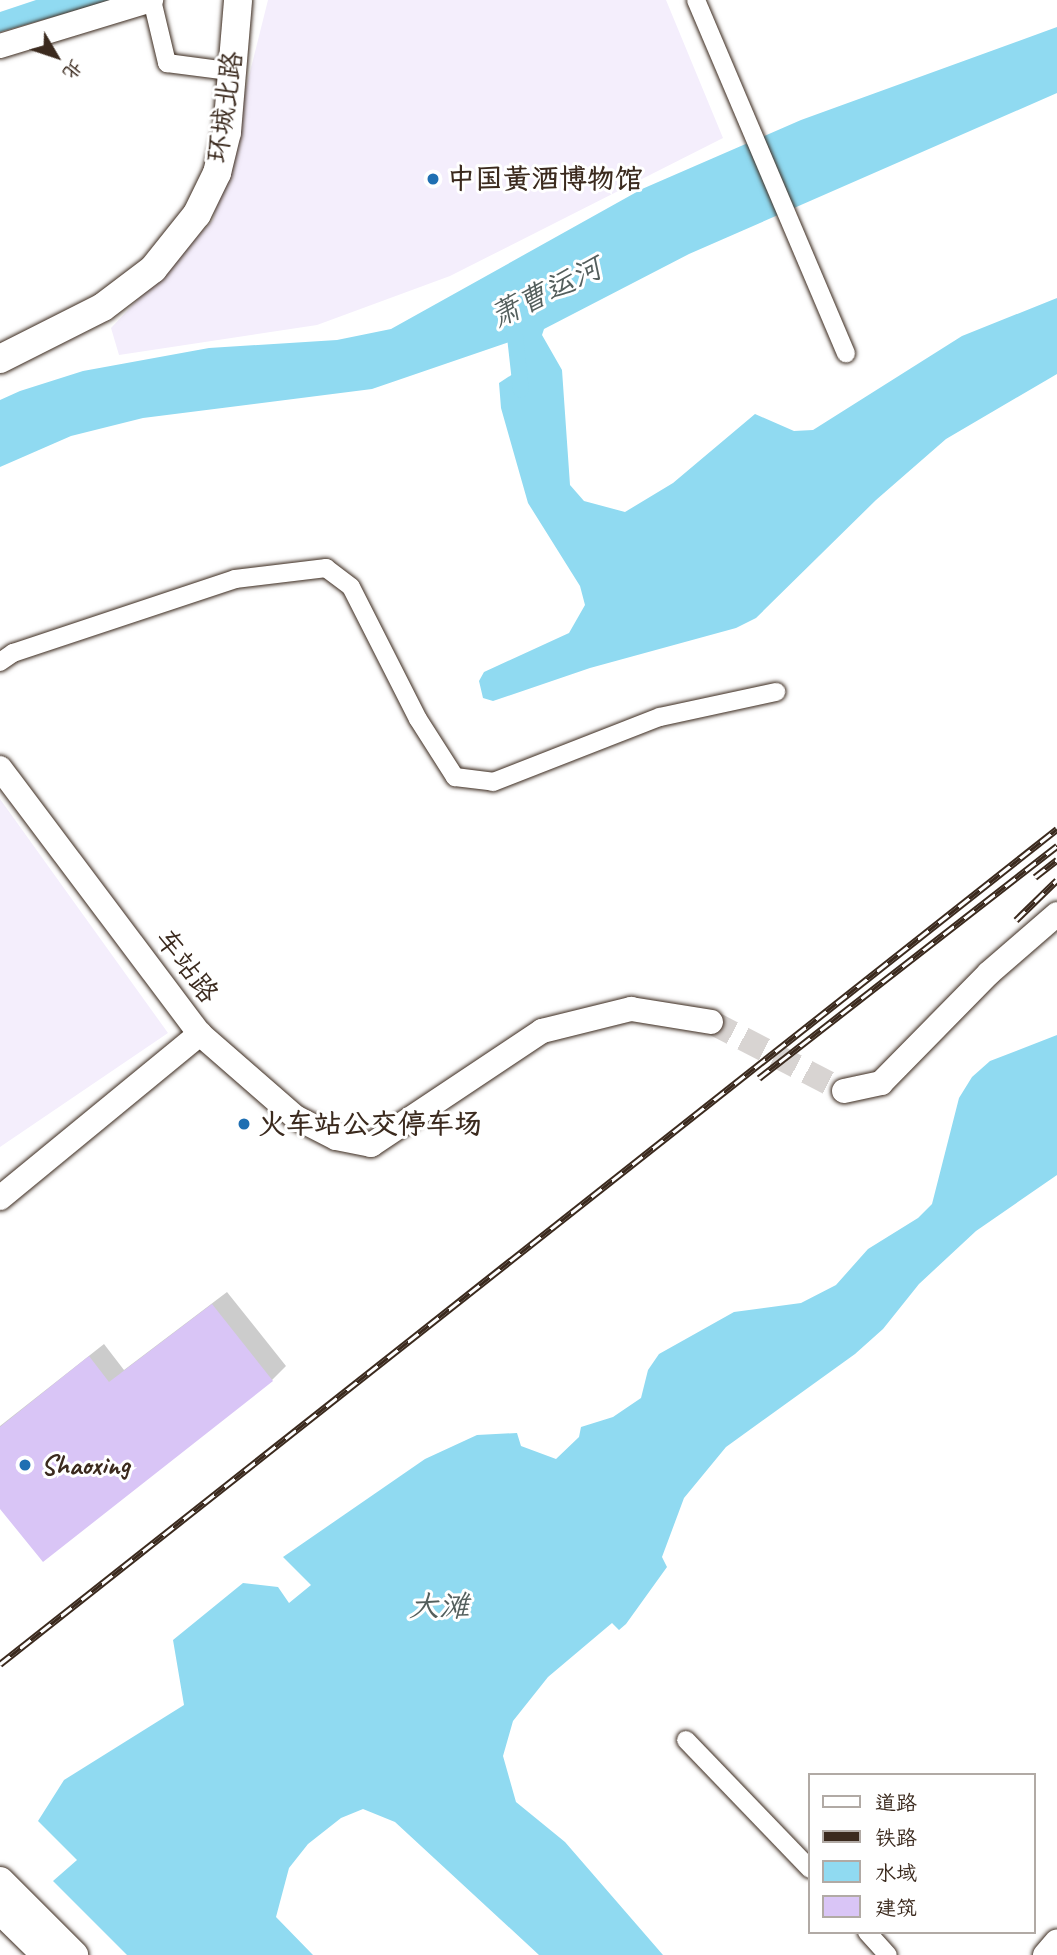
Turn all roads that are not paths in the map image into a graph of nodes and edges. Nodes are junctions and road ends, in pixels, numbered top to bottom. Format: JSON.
{"nodes":[{"id":1,"x":152,"y":0,"type":"edge"},
{"id":2,"x":227,"y":0,"type":"edge"},
{"id":3,"x":238,"y":0,"type":"edge"},
{"id":4,"x":696,"y":0,"type":"edge"},
{"id":5,"x":0,"y":46,"type":"edge"},
{"id":6,"x":220,"y":70,"type":"junction"},
{"id":7,"x":0,"y":348,"type":"edge"},
{"id":8,"x":846,"y":353,"type":"dead end"},
{"id":9,"x":0,"y":359,"type":"edge"},
{"id":10,"x":0,"y":662,"type":"edge"},
{"id":11,"x":776,"y":692,"type":"dead end"},
{"id":12,"x":0,"y":768,"type":"edge"},
{"id":13,"x":1057,"y":914,"type":"edge"},
{"id":14,"x":711,"y":1022,"type":"tunnel mouth"},
{"id":15,"x":200,"y":1034,"type":"junction"},
{"id":16,"x":844,"y":1091,"type":"tunnel mouth"},
{"id":17,"x":0,"y":1198,"type":"edge"},
{"id":18,"x":685,"y":1740,"type":"dead end"},
{"id":19,"x":808,"y":1867,"type":"edge"},
{"id":20,"x":0,"y":1881,"type":"edge"},
{"id":21,"x":0,"y":1910,"type":"edge"},
{"id":22,"x":869,"y":1934,"type":"edge"},
{"id":23,"x":1057,"y":1941,"type":"edge"},
{"id":24,"x":46,"y":1955,"type":"edge"},
{"id":25,"x":74,"y":1955,"type":"edge"},
{"id":26,"x":888,"y":1955,"type":"edge"},
{"id":27,"x":1045,"y":1955,"type":"edge"}],
"edges":[{"from":1,"to":5,"type":"street"},
{"from":1,"to":6,"type":"street"},
{"from":2,"to":6,"type":"main road","name":"环城北路"},
{"from":3,"to":9,"type":"main road","name":"环城北路"},
{"from":4,"to":8,"type":"street"},
{"from":6,"to":7,"type":"main road","name":"环城北路"},
{"from":10,"to":11,"type":"street"},
{"from":12,"to":15,"type":"street","name":"车站路"},
{"from":13,"to":16,"type":"street"},
{"from":14,"to":15,"type":"street","name":"车站路"},
{"from":15,"to":17,"type":"street"},
{"from":18,"to":19,"type":"street"},
{"from":20,"to":25,"type":"main road"},
{"from":21,"to":24,"type":"main road"},
{"from":22,"to":26,"type":"street"},
{"from":23,"to":27,"type":"street"}]}
